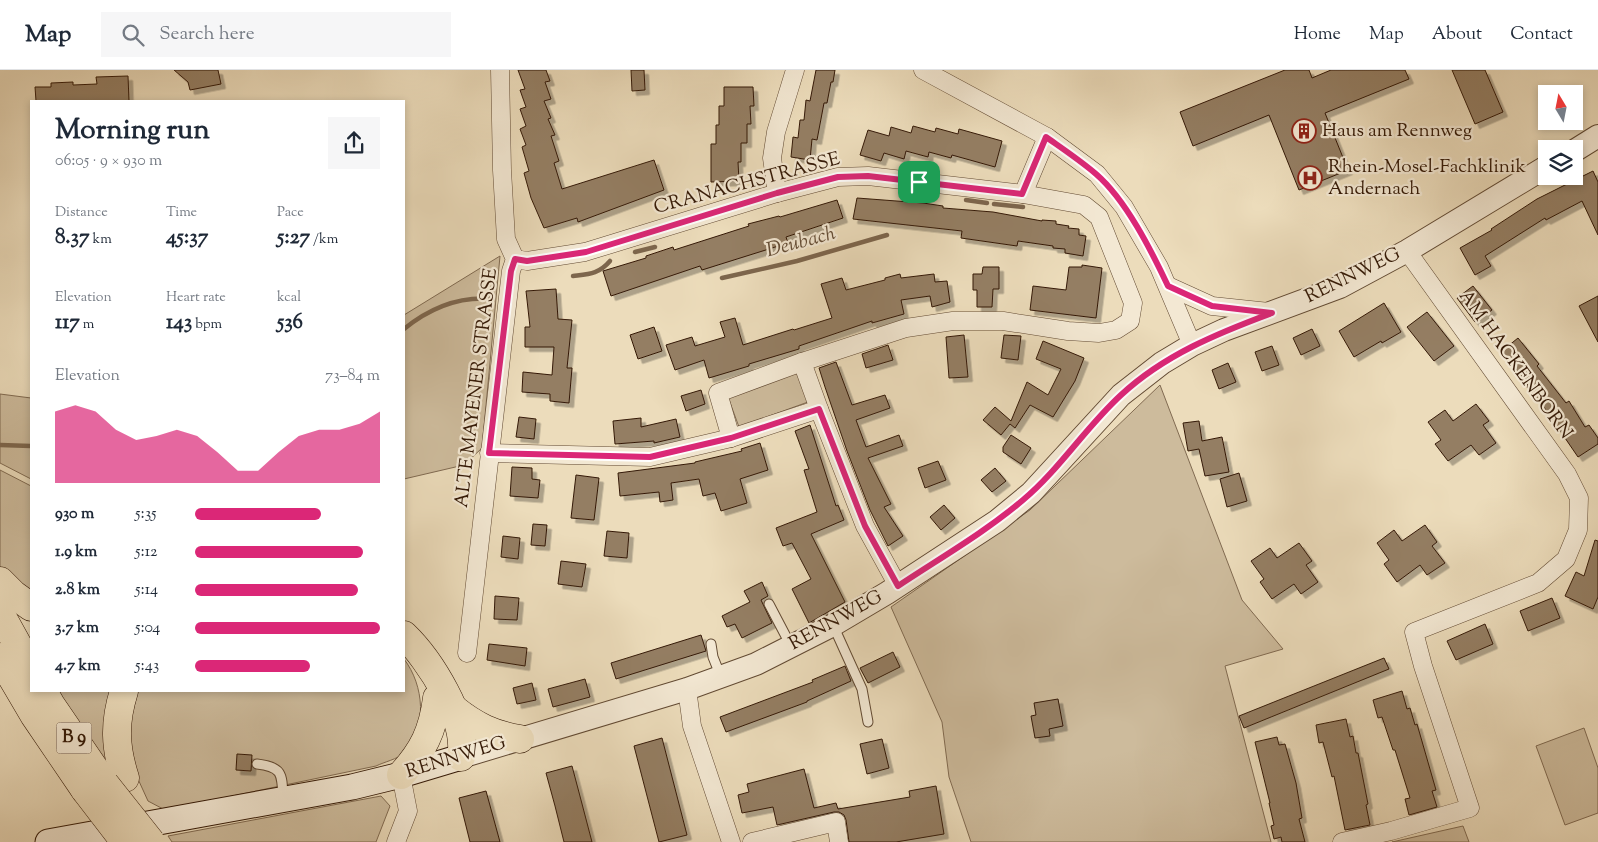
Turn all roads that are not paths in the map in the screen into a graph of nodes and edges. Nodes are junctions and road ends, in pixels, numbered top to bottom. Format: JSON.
{"nodes":[{"id":1,"x":500,"y":70,"type":"edge"},
{"id":2,"x":795,"y":70,"type":"edge"},
{"id":3,"x":923,"y":70,"type":"edge"},
{"id":4,"x":1598,"y":136,"type":"edge"},
{"id":5,"x":1046,"y":137,"type":"junction"},
{"id":6,"x":1583,"y":145,"type":"edge"},
{"id":7,"x":1538,"y":172,"type":"edge"},
{"id":8,"x":777,"y":193,"type":"junction"},
{"id":9,"x":1022,"y":194,"type":"junction"},
{"id":10,"x":1407,"y":251,"type":"junction"},
{"id":11,"x":515,"y":259,"type":"junction"},
{"id":12,"x":1168,"y":286,"type":"junction"},
{"id":13,"x":1272,"y":313,"type":"junction"},
{"id":14,"x":1192,"y":345,"type":"junction"},
{"id":15,"x":802,"y":362,"type":"junction"},
{"id":16,"x":819,"y":409,"type":"junction"},
{"id":17,"x":731,"y":438,"type":"junction"},
{"id":18,"x":489,"y":453,"type":"junction"},
{"id":19,"x":0,"y":581,"type":"edge"},
{"id":20,"x":898,"y":586,"type":"junction"},
{"id":21,"x":769,"y":604,"type":"dead end"},
{"id":22,"x":30,"y":606,"type":"edge"},
{"id":23,"x":0,"y":613,"type":"edge"},
{"id":24,"x":833,"y":625,"type":"junction"},
{"id":25,"x":405,"y":636,"type":"edge"},
{"id":26,"x":711,"y":644,"type":"dead end"},
{"id":27,"x":791,"y":646,"type":"junction"},
{"id":28,"x":467,"y":653,"type":"dead end"},
{"id":29,"x":0,"y":657,"type":"edge"},
{"id":30,"x":30,"y":667,"type":"edge"},
{"id":31,"x":721,"y":677,"type":"junction"},
{"id":32,"x":687,"y":689,"type":"junction"},
{"id":33,"x":44,"y":692,"type":"edge"},
{"id":34,"x":124,"y":692,"type":"edge"},
{"id":35,"x":446,"y":704,"type":"junction"},
{"id":36,"x":868,"y":722,"type":"dead end"},
{"id":37,"x":520,"y":738,"type":"junction"},
{"id":38,"x":461,"y":757,"type":"junction"},
{"id":39,"x":257,"y":764,"type":"dead end"},
{"id":40,"x":401,"y":775,"type":"junction"},
{"id":41,"x":105,"y":784,"type":"junction"},
{"id":42,"x":284,"y":800,"type":"junction"},
{"id":43,"x":48,"y":842,"type":"edge"},
{"id":44,"x":125,"y":842,"type":"edge"},
{"id":45,"x":151,"y":842,"type":"edge"},
{"id":46,"x":157,"y":842,"type":"edge"},
{"id":47,"x":396,"y":842,"type":"edge"},
{"id":48,"x":731,"y":842,"type":"edge"},
{"id":49,"x":752,"y":842,"type":"edge"},
{"id":50,"x":839,"y":842,"type":"edge"},
{"id":51,"x":1342,"y":842,"type":"edge"}],
"edges":[{"from":1,"to":11,"type":"street","name":"ALTE MAYENER STRASSE"},
{"from":2,"to":8,"type":"street"},
{"from":3,"to":5,"type":"street"},
{"from":4,"to":6,"type":"street"},
{"from":5,"to":9,"type":"street"},
{"from":5,"to":12,"type":"street"},
{"from":7,"to":10,"type":"street","name":"RENNWEG"},
{"from":8,"to":9,"type":"street","name":"CRANACHSTRASSE"},
{"from":8,"to":11,"type":"street","name":"CRANACHSTRASSE"},
{"from":9,"to":15,"type":"street","name":"CRANACHSTRASSE"},
{"from":10,"to":13,"type":"street","name":"RENNWEG"},
{"from":10,"to":51,"type":"street","name":"AM HACKENBORN"},
{"from":11,"to":18,"type":"street","name":"ALTE MAYENER STRASSE"},
{"from":12,"to":13,"type":"street"},
{"from":12,"to":14,"type":"street"},
{"from":13,"to":14,"type":"street","name":"RENNWEG"},
{"from":14,"to":20,"type":"street","name":"RENNWEG"},
{"from":15,"to":16,"type":"street"},
{"from":15,"to":17,"type":"street","name":"CRANACHSTRASSE"},
{"from":16,"to":17,"type":"street"},
{"from":16,"to":20,"type":"street"},
{"from":17,"to":18,"type":"street"},
{"from":18,"to":28,"type":"street","name":"ALTE MAYENER STRASSE"},
{"from":19,"to":22,"type":"highway"},
{"from":20,"to":24,"type":"street","name":"RENNWEG"},
{"from":21,"to":27,"type":"lane"},
{"from":23,"to":30,"type":"highway"},
{"from":24,"to":27,"type":"street","name":"RENNWEG"},
{"from":24,"to":36,"type":"lane"},
{"from":25,"to":35,"type":"highway"},
{"from":26,"to":31,"type":"lane"},
{"from":27,"to":31,"type":"street","name":"RENNWEG"},
{"from":29,"to":41,"type":"highway","number":"B 9"},
{"from":31,"to":32,"type":"street","name":"RENNWEG"},
{"from":32,"to":37,"type":"street","name":"RENNWEG"},
{"from":32,"to":48,"type":"street"},
{"from":33,"to":41,"type":"highway","number":"B 9"},
{"from":34,"to":41,"type":"highway"},
{"from":35,"to":37,"type":"highway"},
{"from":35,"to":38,"type":"highway"},
{"from":35,"to":40,"type":"highway"},
{"from":37,"to":38,"type":"street","name":"RENNWEG"},
{"from":38,"to":40,"type":"main road","name":"RENNWEG"},
{"from":39,"to":42,"type":"lane"},
{"from":40,"to":42,"type":"main road","name":"RENNWEG"},
{"from":40,"to":47,"type":"street"},
{"from":41,"to":44,"type":"highway","number":"B 9","bridge":true},
{"from":41,"to":45,"type":"highway","number":"B 9","bridge":true},
{"from":41,"to":46,"type":"highway"},
{"from":42,"to":43,"type":"main road","name":"RENNWEG"},
{"from":49,"to":50,"type":"street"}]}
